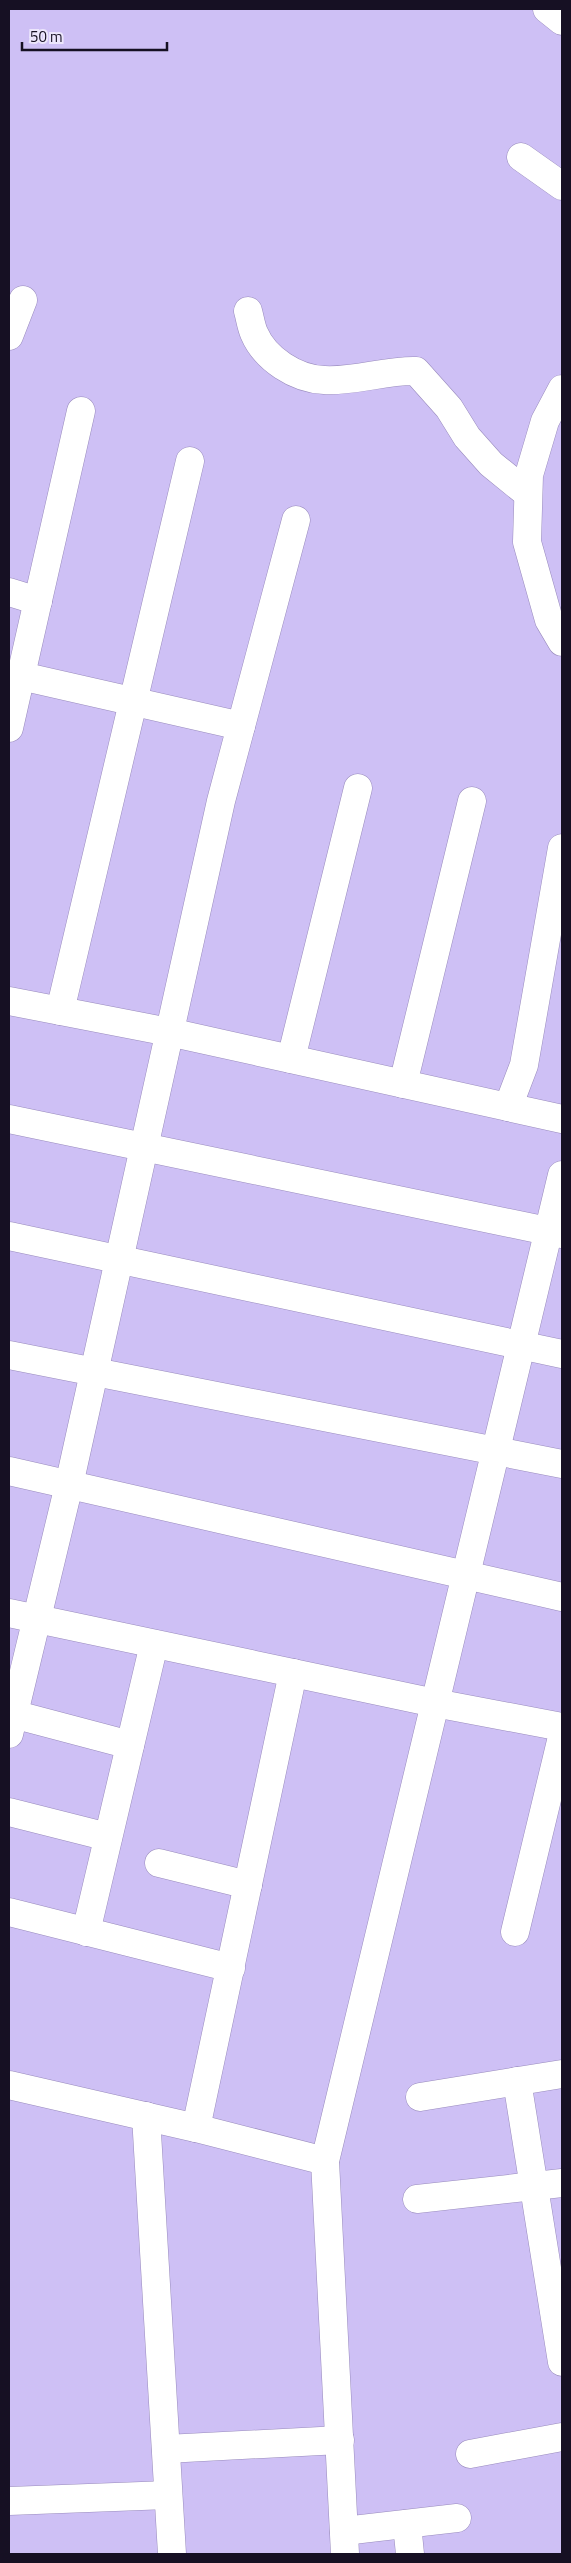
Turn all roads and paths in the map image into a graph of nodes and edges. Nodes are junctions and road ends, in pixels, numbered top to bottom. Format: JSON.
{"nodes":[{"id":1,"x":547,"y":9,"type":"edge"},
{"id":2,"x":562,"y":21,"type":"edge"},
{"id":3,"x":521,"y":157,"type":"dead end"},
{"id":4,"x":562,"y":186,"type":"edge"},
{"id":5,"x":23,"y":300,"type":"dead end"},
{"id":6,"x":248,"y":310,"type":"dead end"},
{"id":7,"x":9,"y":336,"type":"edge"},
{"id":8,"x":562,"y":389,"type":"edge"},
{"id":9,"x":81,"y":411,"type":"dead end"},
{"id":10,"x":190,"y":461,"type":"dead end"},
{"id":11,"x":528,"y":494,"type":"junction"},
{"id":12,"x":296,"y":520,"type":"dead end"},
{"id":13,"x":9,"y":592,"type":"edge"},
{"id":14,"x":38,"y":601,"type":"junction"},
{"id":15,"x":562,"y":642,"type":"edge"},
{"id":16,"x":15,"y":693,"type":"edge"},
{"id":17,"x":134,"y":702,"type":"junction"},
{"id":18,"x":241,"y":726,"type":"junction"},
{"id":19,"x":9,"y":728,"type":"edge"},
{"id":20,"x":358,"y":788,"type":"dead end"},
{"id":21,"x":472,"y":801,"type":"dead end"},
{"id":22,"x":562,"y":848,"type":"edge"},
{"id":23,"x":9,"y":1001,"type":"edge"},
{"id":24,"x":60,"y":1011,"type":"junction"},
{"id":25,"x":169,"y":1032,"type":"junction"},
{"id":26,"x":291,"y":1059,"type":"junction"},
{"id":27,"x":402,"y":1084,"type":"junction"},
{"id":28,"x":508,"y":1107,"type":"junction"},
{"id":29,"x":9,"y":1119,"type":"edge"},
{"id":30,"x":562,"y":1119,"type":"edge"},
{"id":31,"x":143,"y":1148,"type":"junction"},
{"id":32,"x":562,"y":1175,"type":"edge"},
{"id":33,"x":555,"y":1233,"type":"edge"},
{"id":34,"x":9,"y":1236,"type":"edge"},
{"id":35,"x":118,"y":1260,"type":"junction"},
{"id":36,"x":521,"y":1344,"type":"junction"},
{"id":37,"x":562,"y":1354,"type":"edge"},
{"id":38,"x":9,"y":1355,"type":"edge"},
{"id":39,"x":93,"y":1372,"type":"junction"},
{"id":40,"x":496,"y":1451,"type":"junction"},
{"id":41,"x":562,"y":1464,"type":"edge"},
{"id":42,"x":9,"y":1471,"type":"edge"},
{"id":43,"x":69,"y":1485,"type":"junction"},
{"id":44,"x":466,"y":1576,"type":"junction"},
{"id":45,"x":562,"y":1597,"type":"edge"},
{"id":46,"x":9,"y":1613,"type":"edge"},
{"id":47,"x":38,"y":1620,"type":"junction"},
{"id":48,"x":154,"y":1644,"type":"junction"},
{"id":49,"x":293,"y":1673,"type":"junction"},
{"id":50,"x":435,"y":1703,"type":"junction"},
{"id":51,"x":10,"y":1720,"type":"edge"},
{"id":52,"x":562,"y":1727,"type":"edge"},
{"id":53,"x":562,"y":1737,"type":"edge"},
{"id":54,"x":130,"y":1745,"type":"junction"},
{"id":55,"x":9,"y":1812,"type":"edge"},
{"id":56,"x":108,"y":1837,"type":"junction"},
{"id":57,"x":159,"y":1864,"type":"dead end"},
{"id":58,"x":248,"y":1885,"type":"junction"},
{"id":59,"x":9,"y":1912,"type":"edge"},
{"id":60,"x":86,"y":1932,"type":"junction"},
{"id":61,"x":515,"y":1932,"type":"dead end"},
{"id":62,"x":231,"y":1968,"type":"junction"},
{"id":63,"x":562,"y":2074,"type":"edge"},
{"id":64,"x":517,"y":2081,"type":"junction"},
{"id":65,"x":9,"y":2085,"type":"edge"},
{"id":66,"x":420,"y":2097,"type":"dead end"},
{"id":67,"x":146,"y":2116,"type":"junction"},
{"id":68,"x":196,"y":2128,"type":"junction"},
{"id":69,"x":325,"y":2161,"type":"junction"},
{"id":70,"x":562,"y":2183,"type":"edge"},
{"id":71,"x":534,"y":2186,"type":"junction"},
{"id":72,"x":417,"y":2199,"type":"dead end"},
{"id":73,"x":557,"y":2293,"type":"edge"},
{"id":74,"x":562,"y":2362,"type":"edge"},
{"id":75,"x":562,"y":2437,"type":"edge"},
{"id":76,"x":340,"y":2440,"type":"junction"},
{"id":77,"x":166,"y":2449,"type":"junction"},
{"id":78,"x":470,"y":2454,"type":"dead end"},
{"id":79,"x":168,"y":2495,"type":"junction"},
{"id":80,"x":9,"y":2501,"type":"edge"},
{"id":81,"x":458,"y":2518,"type":"dead end"},
{"id":82,"x":407,"y":2524,"type":"junction"},
{"id":83,"x":345,"y":2543,"type":"edge"},
{"id":84,"x":172,"y":2554,"type":"edge"},
{"id":85,"x":410,"y":2554,"type":"edge"}],
"edges":[{"from":1,"to":2,"type":"street"},
{"from":3,"to":4,"type":"street"},
{"from":5,"to":7,"type":"street"},
{"from":6,"to":11,"type":"street"},
{"from":8,"to":11,"type":"street"},
{"from":9,"to":14,"type":"street"},
{"from":10,"to":17,"type":"street"},
{"from":11,"to":15,"type":"street"},
{"from":12,"to":18,"type":"street"},
{"from":13,"to":14,"type":"street"},
{"from":14,"to":16,"type":"street"},
{"from":16,"to":17,"type":"street"},
{"from":16,"to":19,"type":"street"},
{"from":17,"to":18,"type":"street"},
{"from":17,"to":24,"type":"street"},
{"from":18,"to":25,"type":"street"},
{"from":20,"to":26,"type":"street"},
{"from":21,"to":27,"type":"street"},
{"from":22,"to":28,"type":"street"},
{"from":23,"to":24,"type":"street"},
{"from":24,"to":25,"type":"street"},
{"from":25,"to":26,"type":"street"},
{"from":25,"to":31,"type":"street"},
{"from":26,"to":27,"type":"street"},
{"from":27,"to":28,"type":"street"},
{"from":28,"to":30,"type":"street"},
{"from":29,"to":31,"type":"street"},
{"from":31,"to":33,"type":"street"},
{"from":31,"to":35,"type":"street"},
{"from":32,"to":33,"type":"street"},
{"from":33,"to":36,"type":"street"},
{"from":34,"to":35,"type":"street"},
{"from":35,"to":36,"type":"street"},
{"from":35,"to":39,"type":"street"},
{"from":36,"to":37,"type":"street"},
{"from":36,"to":40,"type":"street"},
{"from":38,"to":39,"type":"street"},
{"from":39,"to":40,"type":"street"},
{"from":39,"to":43,"type":"street"},
{"from":40,"to":41,"type":"street"},
{"from":40,"to":44,"type":"street"},
{"from":42,"to":43,"type":"street"},
{"from":43,"to":44,"type":"street"},
{"from":43,"to":47,"type":"street"},
{"from":44,"to":45,"type":"street"},
{"from":44,"to":50,"type":"street"},
{"from":46,"to":47,"type":"street"},
{"from":47,"to":48,"type":"street"},
{"from":47,"to":51,"type":"street"},
{"from":48,"to":49,"type":"street"},
{"from":48,"to":54,"type":"street"},
{"from":49,"to":50,"type":"street"},
{"from":49,"to":58,"type":"street"},
{"from":50,"to":52,"type":"street"},
{"from":50,"to":69,"type":"street"},
{"from":51,"to":54,"type":"street"},
{"from":53,"to":61,"type":"street"},
{"from":54,"to":56,"type":"street"},
{"from":55,"to":56,"type":"street"},
{"from":56,"to":60,"type":"street"},
{"from":57,"to":58,"type":"street"},
{"from":58,"to":62,"type":"street"},
{"from":59,"to":60,"type":"street"},
{"from":60,"to":62,"type":"street"},
{"from":62,"to":68,"type":"street"},
{"from":63,"to":64,"type":"street"},
{"from":64,"to":66,"type":"street"},
{"from":64,"to":71,"type":"street"},
{"from":65,"to":67,"type":"street"},
{"from":67,"to":68,"type":"street"},
{"from":67,"to":77,"type":"street"},
{"from":68,"to":69,"type":"street"},
{"from":69,"to":76,"type":"street"},
{"from":70,"to":71,"type":"street"},
{"from":71,"to":72,"type":"street"},
{"from":71,"to":73,"type":"street"},
{"from":73,"to":74,"type":"street"},
{"from":75,"to":78,"type":"street"},
{"from":76,"to":77,"type":"street"},
{"from":76,"to":83,"type":"street"},
{"from":77,"to":79,"type":"street"},
{"from":79,"to":80,"type":"street"},
{"from":79,"to":84,"type":"street"},
{"from":81,"to":82,"type":"street"},
{"from":82,"to":83,"type":"street"},
{"from":82,"to":85,"type":"street"}]}
